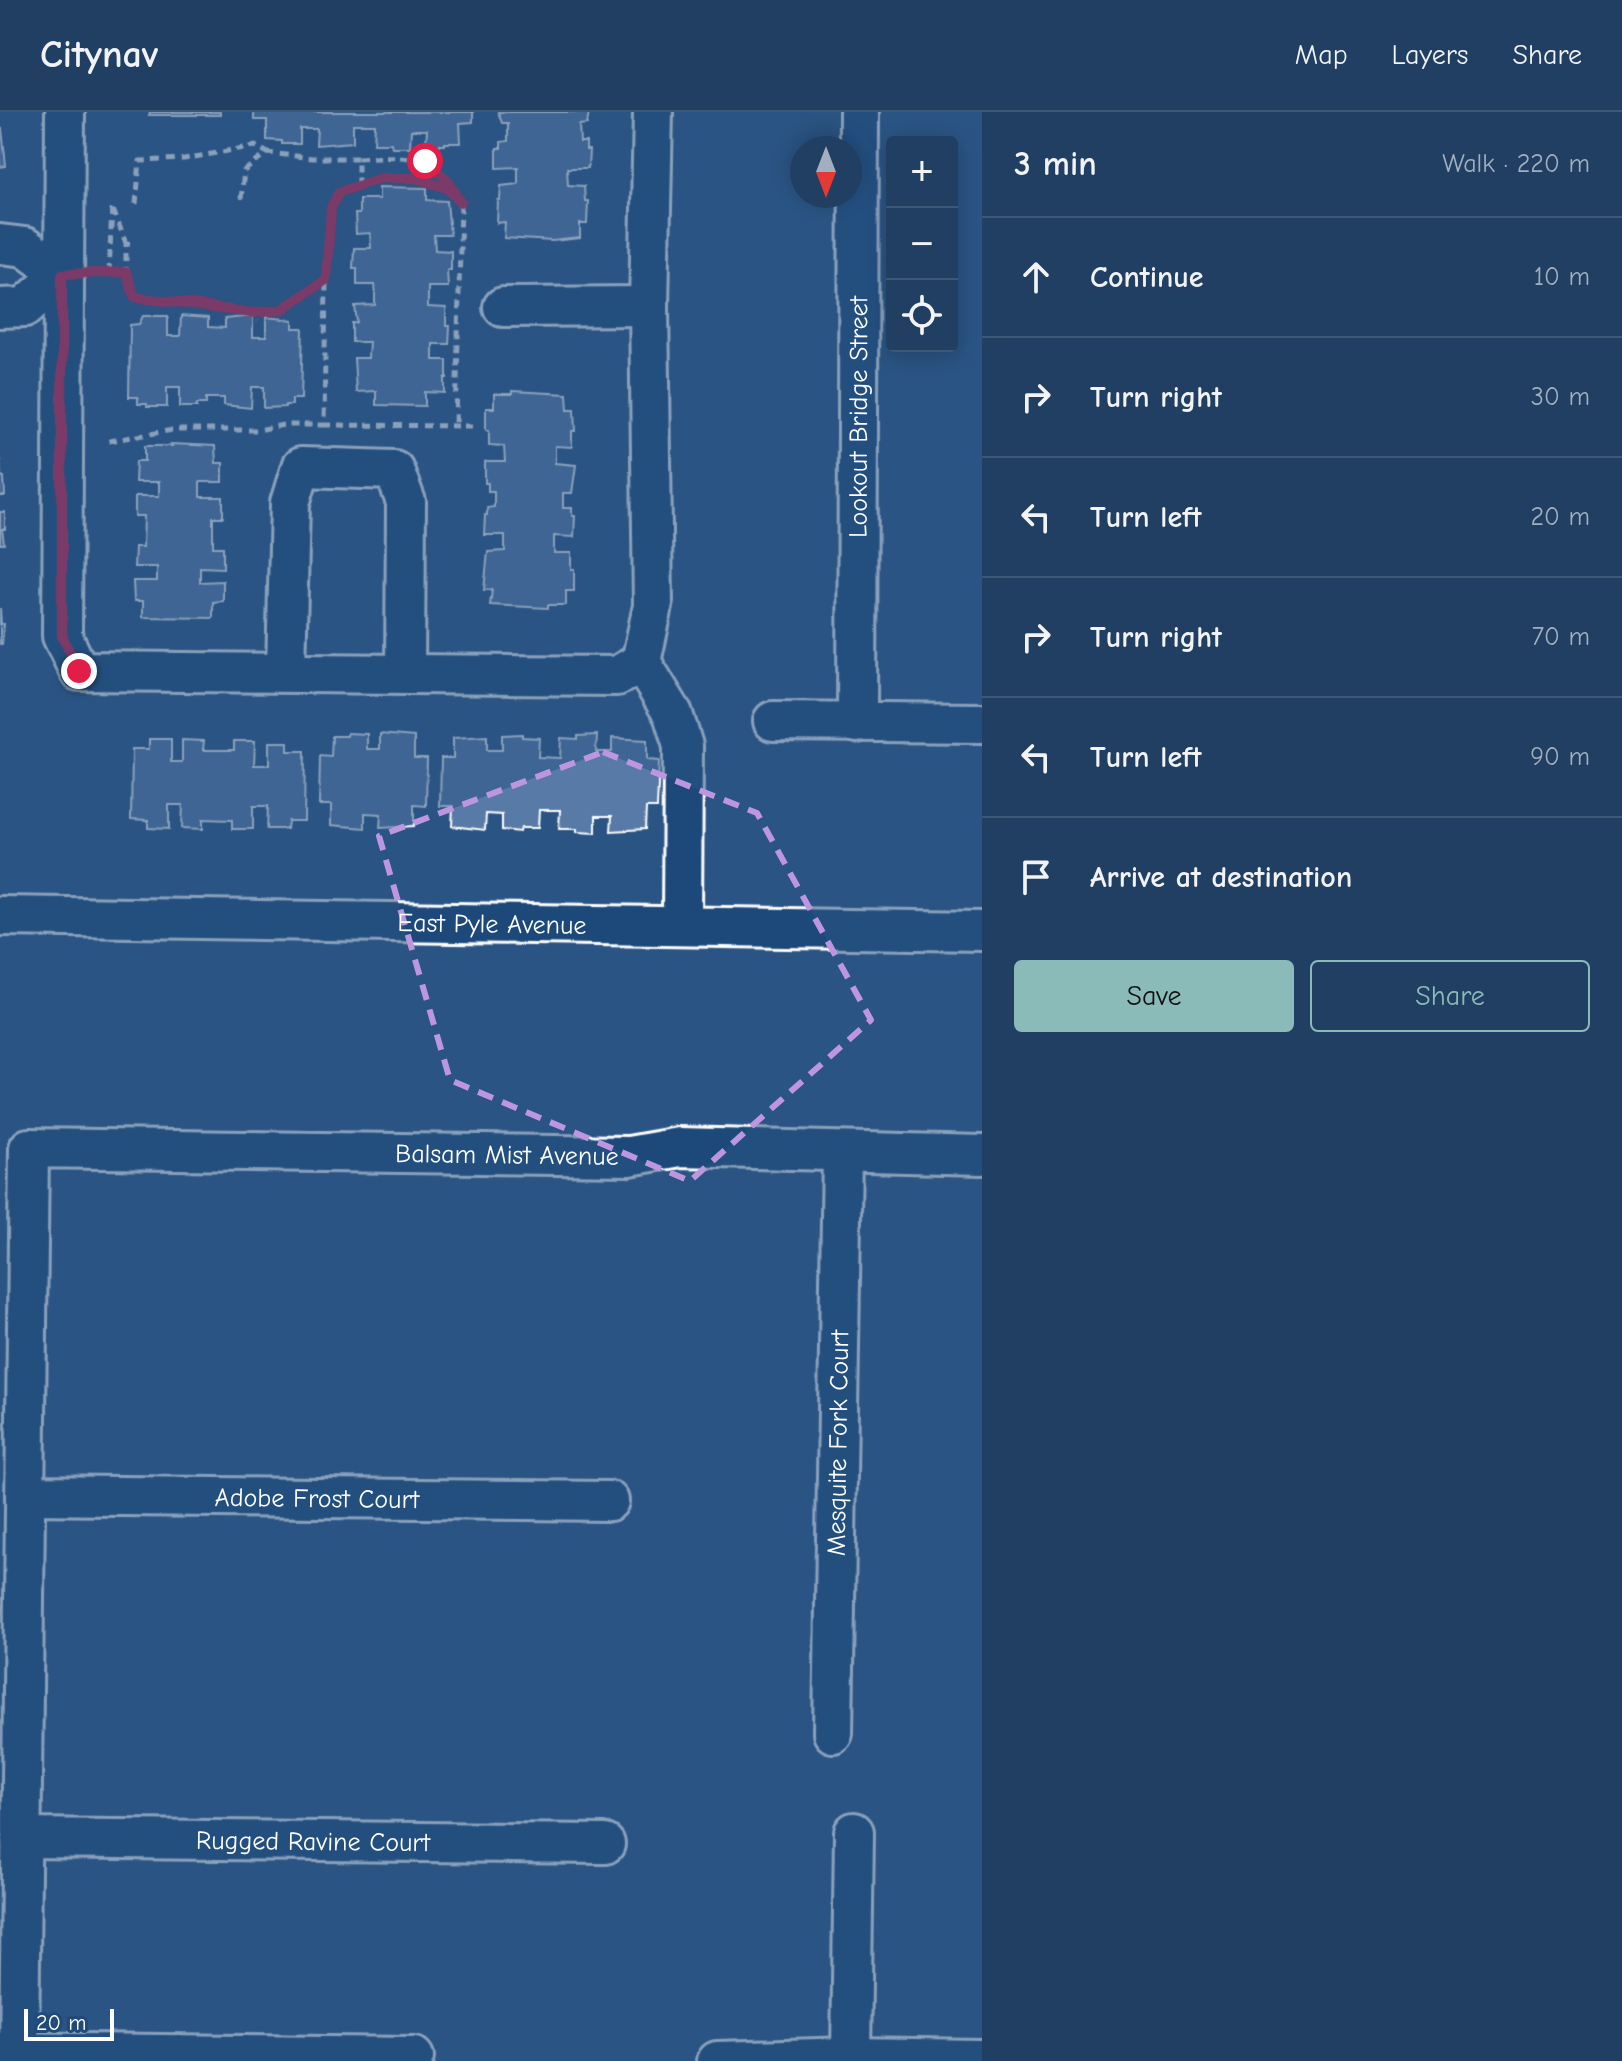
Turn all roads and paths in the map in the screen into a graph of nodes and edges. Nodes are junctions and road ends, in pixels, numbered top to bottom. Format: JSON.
{"nodes":[{"id":1,"x":65,"y":112,"type":"edge"},
{"id":2,"x":653,"y":112,"type":"edge"},
{"id":3,"x":859,"y":112,"type":"edge"},
{"id":4,"x":268,"y":153,"type":"junction"},
{"id":5,"x":358,"y":158,"type":"junction"},
{"id":6,"x":358,"y":185,"type":"junction"},
{"id":7,"x":241,"y":199,"type":"dead end"},
{"id":8,"x":461,"y":202,"type":"junction"},
{"id":9,"x":136,"y":204,"type":"dead end"},
{"id":10,"x":126,"y":243,"type":"junction"},
{"id":11,"x":0,"y":244,"type":"edge"},
{"id":12,"x":135,"y":244,"type":"dead end"},
{"id":13,"x":126,"y":272,"type":"junction"},
{"id":14,"x":109,"y":273,"type":"junction"},
{"id":15,"x":62,"y":274,"type":"junction"},
{"id":16,"x":326,"y":280,"type":"junction"},
{"id":17,"x":649,"y":306,"type":"junction"},
{"id":18,"x":503,"y":307,"type":"dead end"},
{"id":19,"x":0,"y":308,"type":"edge"},
{"id":20,"x":251,"y":313,"type":"junction"},
{"id":21,"x":258,"y":321,"type":"dead end"},
{"id":22,"x":324,"y":425,"type":"junction"},
{"id":23,"x":456,"y":426,"type":"junction"},
{"id":24,"x":477,"y":426,"type":"dead end"},
{"id":25,"x":109,"y":441,"type":"dead end"},
{"id":26,"x":641,"y":662,"type":"junction"},
{"id":27,"x":286,"y":672,"type":"junction"},
{"id":28,"x":405,"y":674,"type":"junction"},
{"id":29,"x":773,"y":721,"type":"dead end"},
{"id":30,"x":857,"y":723,"type":"junction"},
{"id":31,"x":982,"y":723,"type":"edge"},
{"id":32,"x":0,"y":916,"type":"edge"},
{"id":33,"x":682,"y":925,"type":"junction"},
{"id":34,"x":982,"y":931,"type":"edge"},
{"id":35,"x":842,"y":1153,"type":"junction"},
{"id":36,"x":982,"y":1155,"type":"edge"},
{"id":37,"x":25,"y":1495,"type":"junction"},
{"id":38,"x":609,"y":1501,"type":"dead end"},
{"id":39,"x":833,"y":1733,"type":"dead end"},
{"id":40,"x":854,"y":1832,"type":"dead end"},
{"id":41,"x":21,"y":1838,"type":"junction"},
{"id":42,"x":605,"y":1844,"type":"dead end"},
{"id":43,"x":10,"y":2052,"type":"edge"},
{"id":44,"x":414,"y":2057,"type":"dead end"},
{"id":45,"x":851,"y":2057,"type":"junction"},
{"id":46,"x":982,"y":2059,"type":"edge"},
{"id":47,"x":717,"y":2061,"type":"edge"}],
"edges":[{"from":1,"to":15,"type":"street"},
{"from":2,"to":17,"type":"street"},
{"from":3,"to":30,"type":"street","name":"Lookout Bridge Street"},
{"from":4,"to":5,"type":"path"},
{"from":4,"to":7,"type":"path"},
{"from":4,"to":9,"type":"path"},
{"from":5,"to":6,"type":"path"},
{"from":5,"to":8,"type":"path"},
{"from":6,"to":8,"type":"path"},
{"from":6,"to":16,"type":"path"},
{"from":8,"to":23,"type":"path"},
{"from":10,"to":12,"type":"path"},
{"from":10,"to":13,"type":"path"},
{"from":10,"to":14,"type":"path"},
{"from":11,"to":15,"type":"street"},
{"from":13,"to":14,"type":"path"},
{"from":13,"to":20,"type":"path"},
{"from":14,"to":15,"type":"path"},
{"from":15,"to":19,"type":"street"},
{"from":15,"to":27,"type":"street"},
{"from":16,"to":20,"type":"path"},
{"from":16,"to":22,"type":"path"},
{"from":17,"to":18,"type":"street"},
{"from":17,"to":26,"type":"street"},
{"from":20,"to":21,"type":"path"},
{"from":22,"to":23,"type":"path"},
{"from":22,"to":25,"type":"path"},
{"from":23,"to":24,"type":"path"},
{"from":26,"to":28,"type":"street"},
{"from":26,"to":33,"type":"street"},
{"from":27,"to":28,"type":"street"},
{"from":27,"to":28,"type":"street"},
{"from":29,"to":30,"type":"street"},
{"from":30,"to":31,"type":"street"},
{"from":32,"to":33,"type":"street","name":"East Pyle Avenue"},
{"from":33,"to":34,"type":"street","name":"East Pyle Avenue"},
{"from":35,"to":36,"type":"street","name":"Balsam Mist Avenue"},
{"from":35,"to":37,"type":"street","name":"Balsam Mist Avenue"},
{"from":35,"to":39,"type":"street","name":"Mesquite Fork Court"},
{"from":37,"to":38,"type":"street","name":"Adobe Frost Court"},
{"from":37,"to":41,"type":"street"},
{"from":40,"to":45,"type":"street"},
{"from":41,"to":42,"type":"street","name":"Rugged Ravine Court"},
{"from":41,"to":43,"type":"street"},
{"from":43,"to":44,"type":"street"},
{"from":45,"to":46,"type":"street"},
{"from":45,"to":47,"type":"street"}]}
